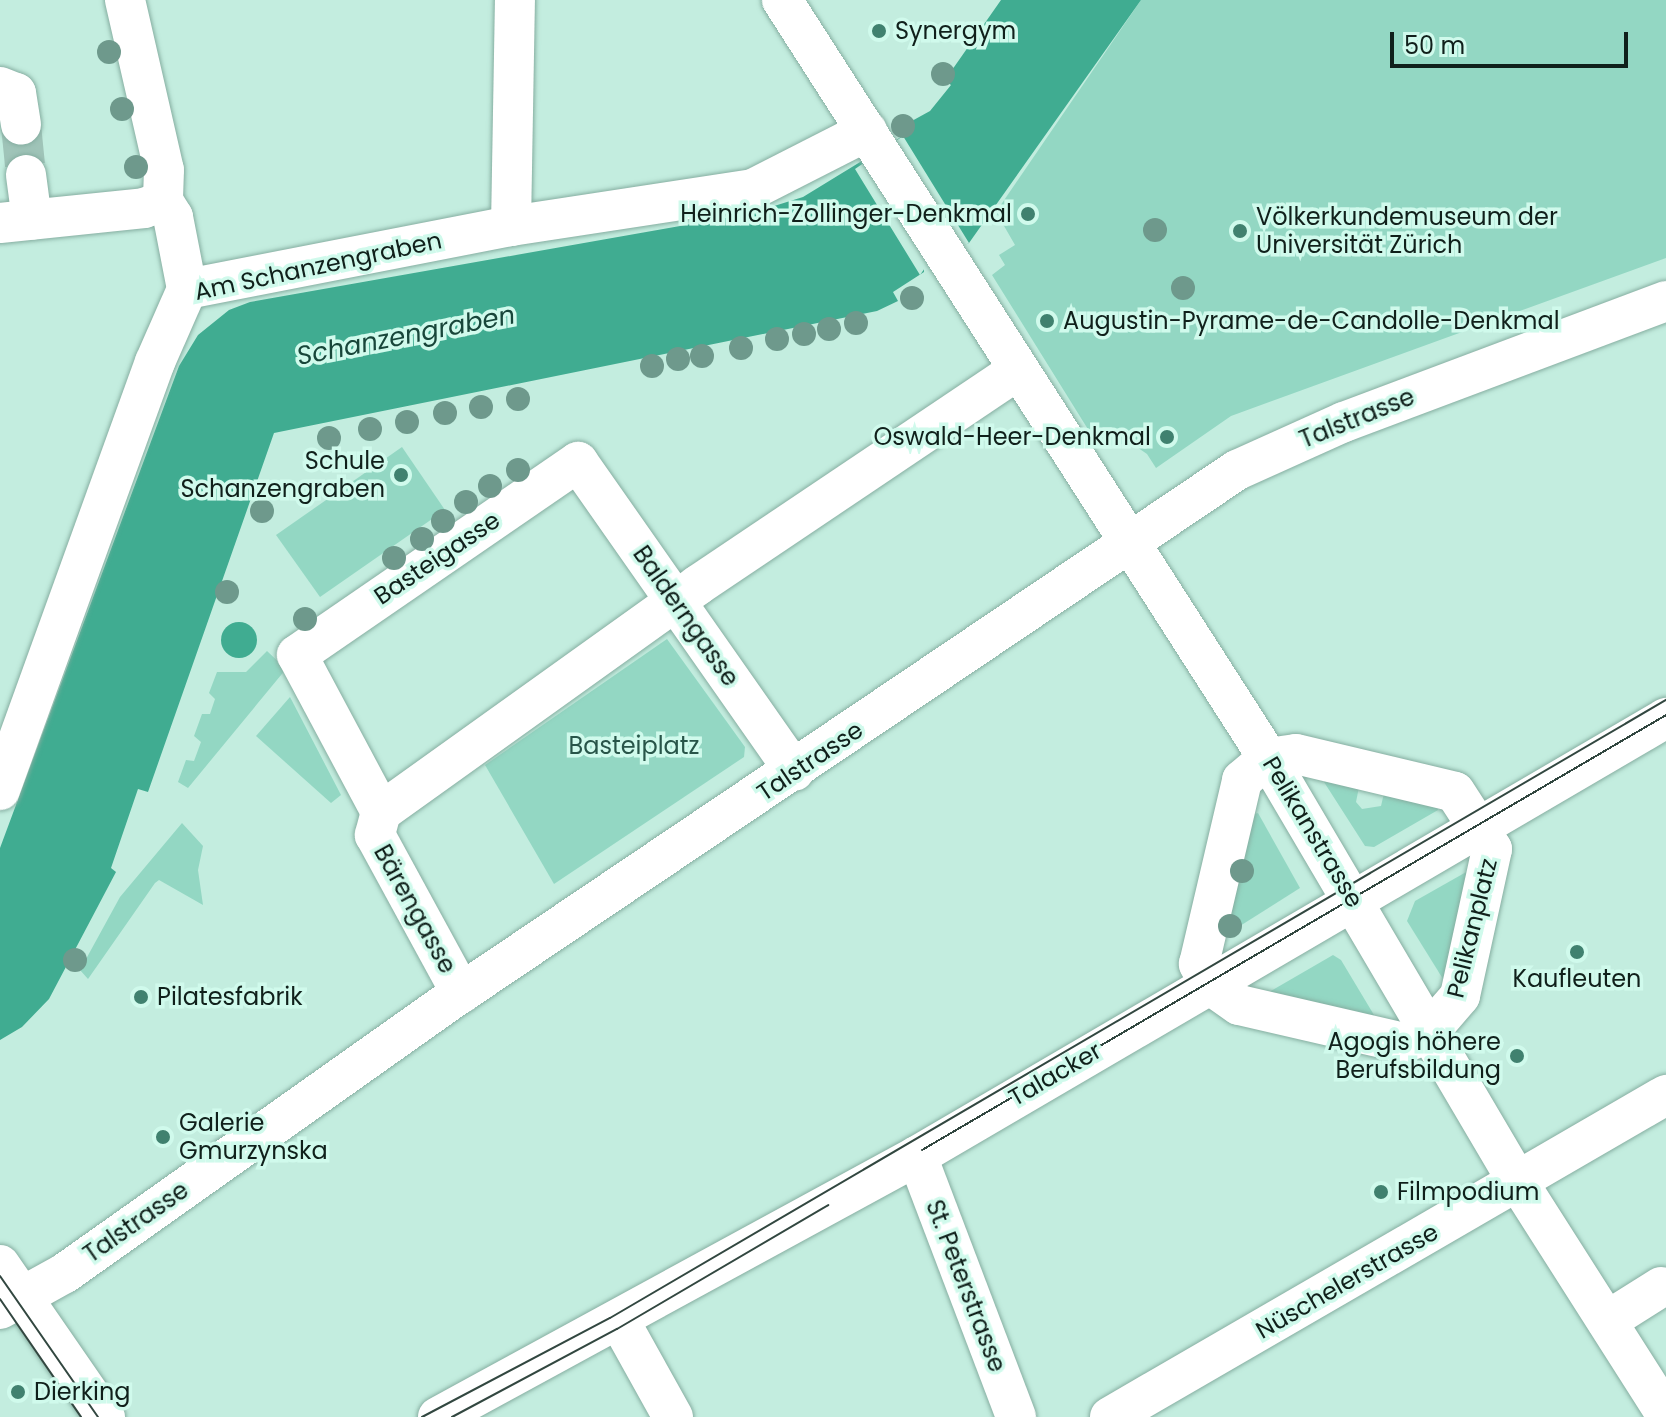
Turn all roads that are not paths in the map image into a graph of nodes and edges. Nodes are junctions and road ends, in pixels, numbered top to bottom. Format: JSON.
{"nodes":[{"id":1,"x":125,"y":0,"type":"edge"},
{"id":2,"x":515,"y":0,"type":"edge"},
{"id":3,"x":782,"y":0,"type":"edge"},
{"id":4,"x":0,"y":87,"type":"edge"},
{"id":5,"x":21,"y":125,"type":"tunnel mouth"},
{"id":6,"x":873,"y":142,"type":"junction"},
{"id":7,"x":26,"y":175,"type":"tunnel mouth"},
{"id":8,"x":163,"y":201,"type":"junction"},
{"id":9,"x":16,"y":221,"type":"edge"},
{"id":10,"x":511,"y":226,"type":"junction"},
{"id":11,"x":187,"y":289,"type":"junction"},
{"id":12,"x":1666,"y":301,"type":"edge"},
{"id":13,"x":1016,"y":371,"type":"junction"},
{"id":14,"x":578,"y":462,"type":"joint"},
{"id":15,"x":1126,"y":542,"type":"junction"},
{"id":16,"x":677,"y":602,"type":"junction"},
{"id":17,"x":297,"y":655,"type":"joint"},
{"id":18,"x":1666,"y":718,"type":"edge"},
{"id":19,"x":1268,"y":758,"type":"junction"},
{"id":20,"x":794,"y":771,"type":"junction"},
{"id":21,"x":0,"y":790,"type":"edge"},
{"id":22,"x":381,"y":812,"type":"junction"},
{"id":23,"x":1480,"y":827,"type":"junction"},
{"id":24,"x":1355,"y":900,"type":"junction"},
{"id":25,"x":1210,"y":985,"type":"junction"},
{"id":26,"x":461,"y":993,"type":"junction"},
{"id":27,"x":1428,"y":1033,"type":"junction"},
{"id":28,"x":1666,"y":1095,"type":"edge"},
{"id":29,"x":917,"y":1156,"type":"junction"},
{"id":30,"x":1518,"y":1182,"type":"junction"},
{"id":31,"x":0,"y":1265,"type":"edge"},
{"id":32,"x":1663,"y":1297,"type":"edge"},
{"id":33,"x":12,"y":1304,"type":"edge"},
{"id":34,"x":619,"y":1320,"type":"junction"},
{"id":35,"x":1612,"y":1329,"type":"junction"},
{"id":36,"x":1666,"y":1414,"type":"edge"},
{"id":37,"x":105,"y":1417,"type":"edge"},
{"id":38,"x":438,"y":1417,"type":"edge"},
{"id":39,"x":673,"y":1417,"type":"edge"},
{"id":40,"x":1016,"y":1417,"type":"edge"},
{"id":41,"x":1110,"y":1417,"type":"edge"}],
"edges":[{"from":1,"to":8,"type":"street"},
{"from":2,"to":10,"type":"street"},
{"from":3,"to":6,"type":"street","name":"Pelikanstrasse"},
{"from":4,"to":5,"type":"street"},
{"from":6,"to":10,"type":"street","name":"Am Schanzengraben"},
{"from":6,"to":13,"type":"street","name":"Pelikanstrasse"},
{"from":7,"to":9,"type":"street"},
{"from":8,"to":9,"type":"street"},
{"from":8,"to":11,"type":"street"},
{"from":10,"to":11,"type":"street","name":"Am Schanzengraben"},
{"from":11,"to":21,"type":"street","name":"Am Schanzengraben"},
{"from":12,"to":15,"type":"street","name":"Talstrasse"},
{"from":13,"to":15,"type":"street","name":"Pelikanstrasse"},
{"from":13,"to":16,"type":"street"},
{"from":14,"to":16,"type":"street","name":"Balderngasse"},
{"from":14,"to":17,"type":"street","name":"Basteigasse"},
{"from":15,"to":19,"type":"street","name":"Pelikanstrasse"},
{"from":15,"to":20,"type":"street","name":"Talstrasse"},
{"from":16,"to":20,"type":"street","name":"Balderngasse"},
{"from":16,"to":22,"type":"street"},
{"from":17,"to":22,"type":"street","name":"Bärengasse"},
{"from":18,"to":23,"type":"street","name":"Talacker"},
{"from":19,"to":23,"type":"street","name":"Pelikanplatz"},
{"from":19,"to":24,"type":"street","name":"Pelikanstrasse"},
{"from":19,"to":25,"type":"street"},
{"from":20,"to":26,"type":"street","name":"Talstrasse"},
{"from":22,"to":26,"type":"street","name":"Bärengasse"},
{"from":23,"to":24,"type":"street","name":"Talacker"},
{"from":23,"to":27,"type":"street","name":"Pelikanplatz"},
{"from":24,"to":25,"type":"street","name":"Talacker"},
{"from":24,"to":27,"type":"street","name":"Pelikanstrasse"},
{"from":25,"to":27,"type":"street"},
{"from":25,"to":29,"type":"street","name":"Talacker"},
{"from":26,"to":33,"type":"street","name":"Talstrasse"},
{"from":27,"to":30,"type":"street","name":"Pelikanstrasse"},
{"from":28,"to":30,"type":"street","name":"Nüschelerstrasse"},
{"from":29,"to":34,"type":"street","name":"Talacker"},
{"from":29,"to":40,"type":"street","name":"St. Peterstrasse"},
{"from":30,"to":35,"type":"street","name":"Pelikanstrasse"},
{"from":30,"to":41,"type":"street","name":"Nüschelerstrasse"},
{"from":31,"to":33,"type":"street"},
{"from":32,"to":35,"type":"street"},
{"from":33,"to":37,"type":"street"},
{"from":34,"to":38,"type":"street","name":"Talacker"},
{"from":34,"to":39,"type":"street"},
{"from":35,"to":36,"type":"street","name":"Pelikanstrasse"}]}
